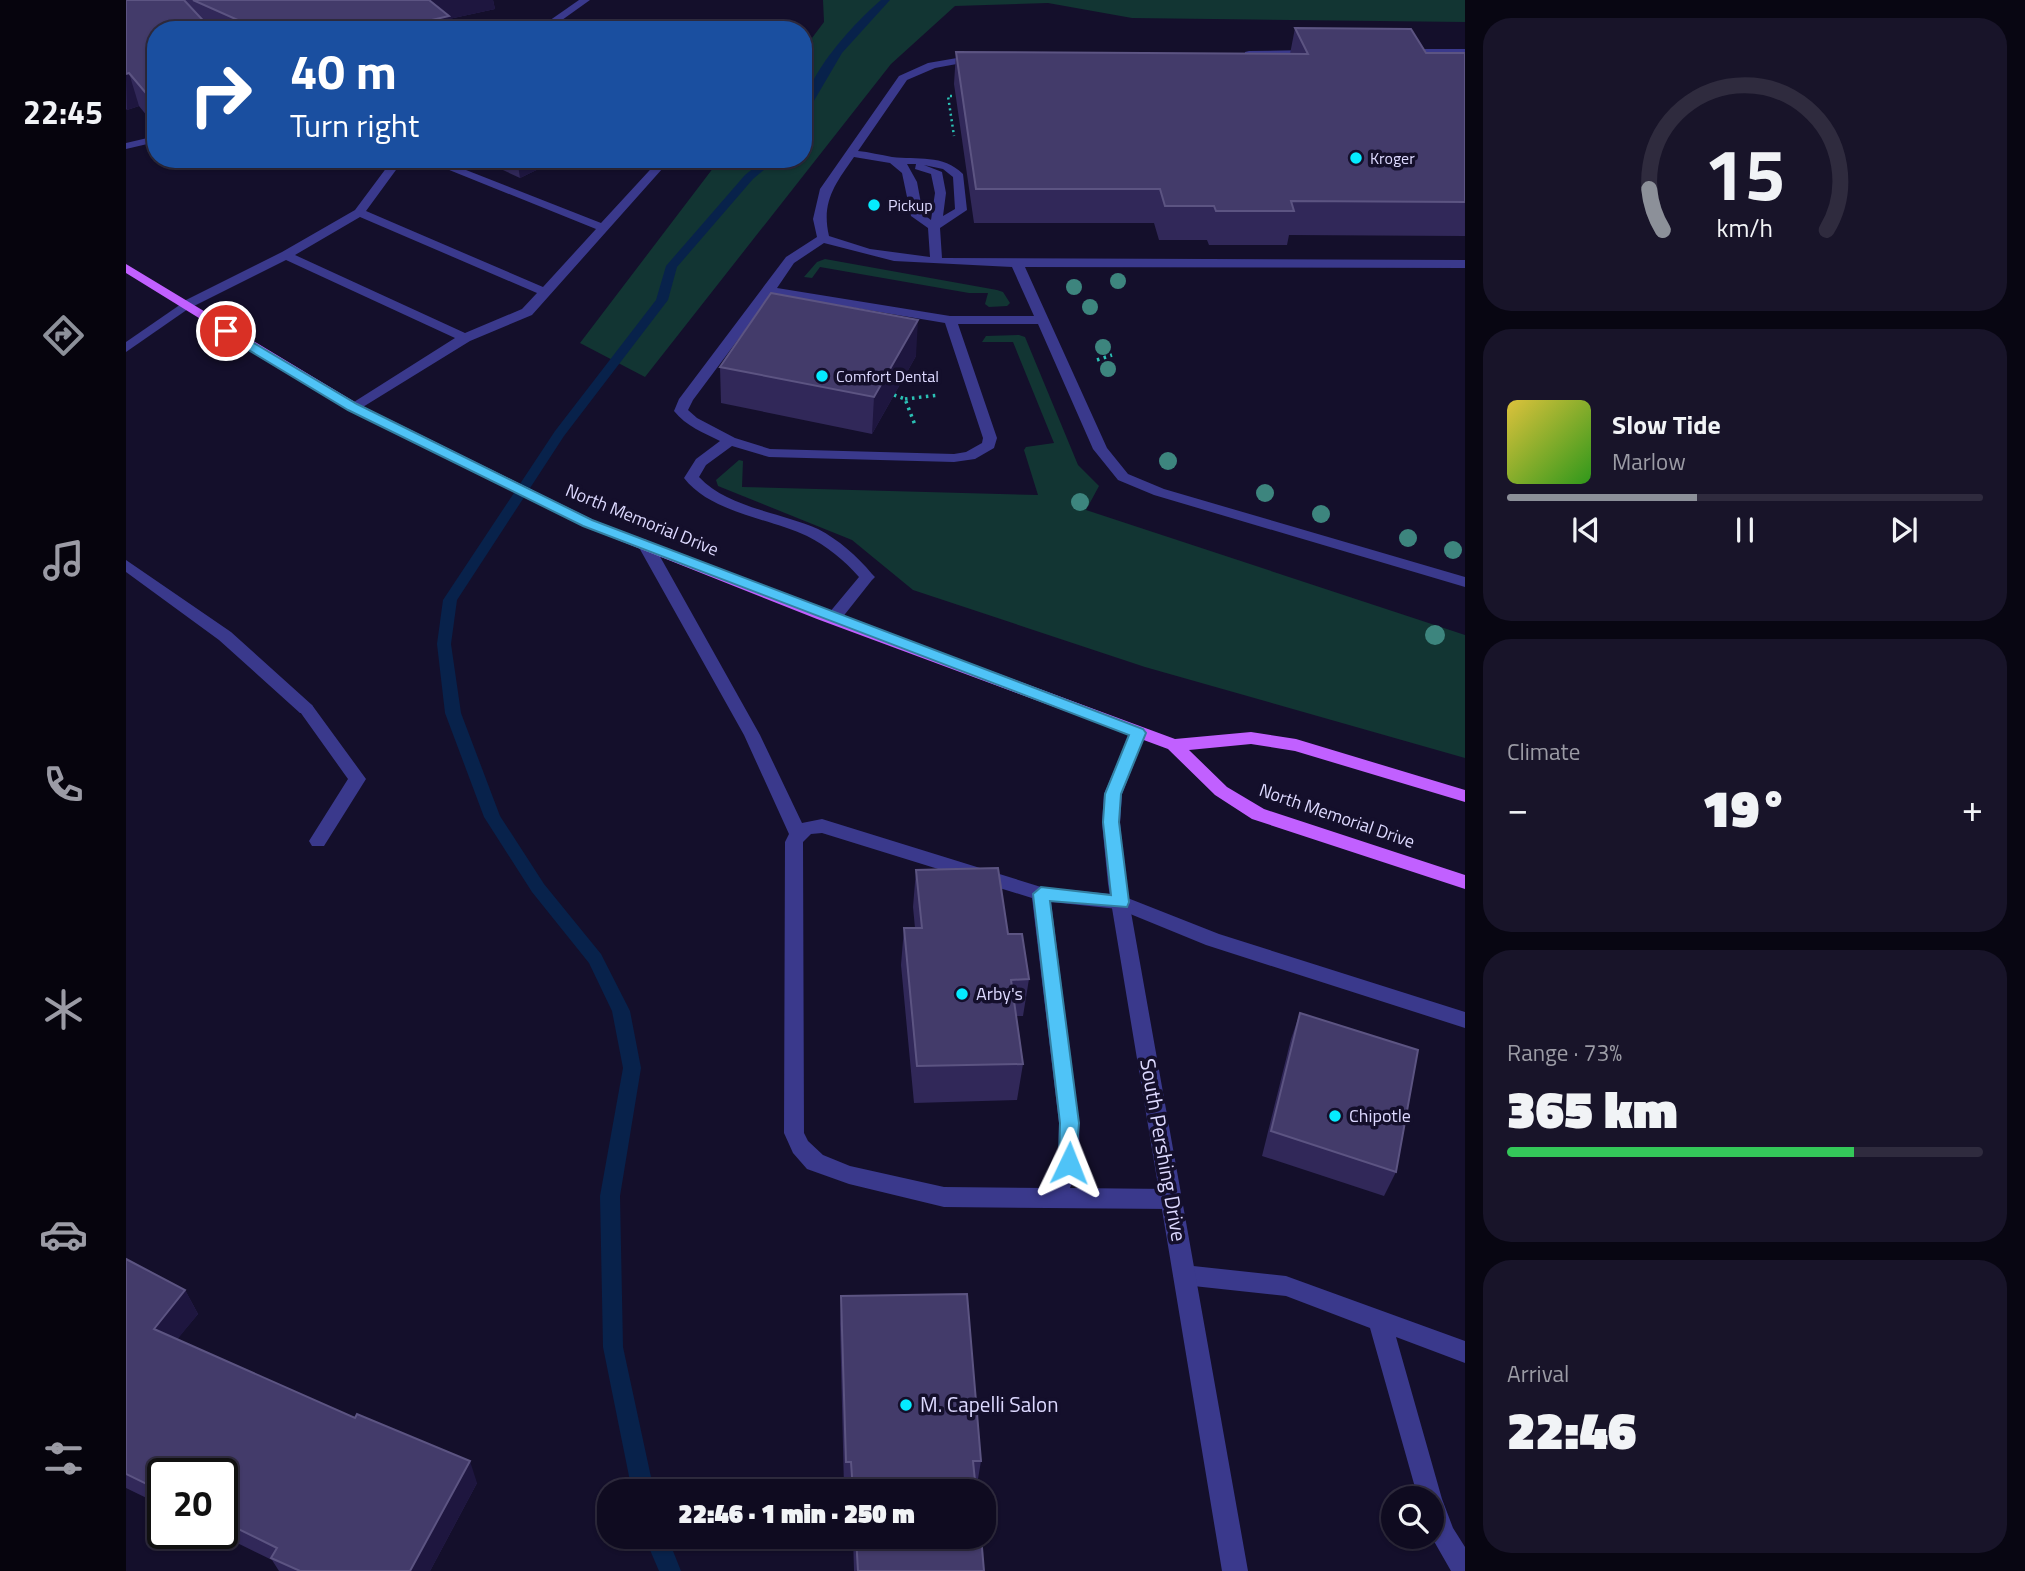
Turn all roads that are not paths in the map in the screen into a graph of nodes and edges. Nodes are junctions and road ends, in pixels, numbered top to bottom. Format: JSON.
{"nodes":[{"id":1,"x":585,"y":0,"type":"edge"},
{"id":2,"x":571,"y":3,"type":"edge"},
{"id":3,"x":551,"y":21,"type":"edge"},
{"id":4,"x":1390,"y":52,"type":"edge"},
{"id":5,"x":1465,"y":52,"type":"edge"},
{"id":6,"x":1324,"y":53,"type":"edge"},
{"id":7,"x":1240,"y":54,"type":"edge"},
{"id":8,"x":997,"y":56,"type":"edge"},
{"id":9,"x":147,"y":141,"type":"edge"},
{"id":10,"x":126,"y":146,"type":"edge"},
{"id":11,"x":849,"y":153,"type":"junction"},
{"id":12,"x":899,"y":160,"type":"junction"},
{"id":13,"x":392,"y":168,"type":"edge"},
{"id":14,"x":450,"y":168,"type":"edge"},
{"id":15,"x":658,"y":168,"type":"edge"},
{"id":16,"x":359,"y":212,"type":"junction"},
{"id":17,"x":934,"y":227,"type":"junction"},
{"id":18,"x":603,"y":228,"type":"junction"},
{"id":19,"x":823,"y":237,"type":"junction"},
{"id":20,"x":286,"y":256,"type":"junction"},
{"id":21,"x":936,"y":260,"type":"junction"},
{"id":22,"x":1017,"y":262,"type":"junction"},
{"id":23,"x":1465,"y":264,"type":"edge"},
{"id":24,"x":126,"y":268,"type":"edge"},
{"id":25,"x":769,"y":290,"type":"junction"},
{"id":26,"x":545,"y":292,"type":"junction"},
{"id":27,"x":184,"y":306,"type":"junction"},
{"id":28,"x":950,"y":320,"type":"junction"},
{"id":29,"x":1044,"y":320,"type":"junction"},
{"id":30,"x":465,"y":338,"type":"junction"},
{"id":31,"x":126,"y":348,"type":"edge"},
{"id":32,"x":353,"y":407,"type":"junction"},
{"id":33,"x":730,"y":441,"type":"junction"},
{"id":34,"x":645,"y":544,"type":"junction"},
{"id":35,"x":126,"y":565,"type":"edge"},
{"id":36,"x":1465,"y":582,"type":"edge"},
{"id":37,"x":832,"y":619,"type":"junction"},
{"id":38,"x":1138,"y":733,"type":"junction"},
{"id":39,"x":1174,"y":745,"type":"junction"},
{"id":40,"x":1465,"y":796,"type":"edge"},
{"id":41,"x":798,"y":833,"type":"junction"},
{"id":42,"x":318,"y":841,"type":"dead end"},
{"id":43,"x":1465,"y":882,"type":"edge"},
{"id":44,"x":1041,"y":894,"type":"junction"},
{"id":45,"x":1121,"y":902,"type":"junction"},
{"id":46,"x":1465,"y":1020,"type":"edge"},
{"id":47,"x":1055,"y":1198,"type":"junction"},
{"id":48,"x":1171,"y":1199,"type":"junction"},
{"id":49,"x":1184,"y":1275,"type":"junction"},
{"id":50,"x":1380,"y":1322,"type":"junction"},
{"id":51,"x":1465,"y":1352,"type":"edge"},
{"id":52,"x":1427,"y":1486,"type":"edge"},
{"id":53,"x":1444,"y":1537,"type":"edge"},
{"id":54,"x":1465,"y":1570,"type":"edge"},
{"id":55,"x":1235,"y":1571,"type":"edge"}],
"edges":[{"from":1,"to":2,"type":"street"},
{"from":2,"to":3,"type":"street"},
{"from":4,"to":5,"type":"street"},
{"from":6,"to":7,"type":"street"},
{"from":8,"to":11,"type":"street"},
{"from":9,"to":10,"type":"street"},
{"from":11,"to":12,"type":"street"},
{"from":11,"to":19,"type":"street"},
{"from":12,"to":17,"type":"street"},
{"from":12,"to":17,"type":"street"},
{"from":12,"to":17,"type":"street"},
{"from":13,"to":16,"type":"street"},
{"from":14,"to":18,"type":"street"},
{"from":15,"to":18,"type":"street"},
{"from":16,"to":20,"type":"street"},
{"from":16,"to":26,"type":"street"},
{"from":17,"to":21,"type":"street"},
{"from":18,"to":26,"type":"street"},
{"from":19,"to":21,"type":"street"},
{"from":19,"to":25,"type":"street"},
{"from":20,"to":27,"type":"street"},
{"from":20,"to":30,"type":"street"},
{"from":21,"to":22,"type":"street"},
{"from":22,"to":23,"type":"street"},
{"from":22,"to":29,"type":"street"},
{"from":24,"to":27,"type":"main road","name":"North Memorial Drive"},
{"from":25,"to":28,"type":"street"},
{"from":25,"to":33,"type":"street"},
{"from":26,"to":30,"type":"street"},
{"from":27,"to":31,"type":"street"},
{"from":27,"to":32,"type":"main road","name":"North Memorial Drive"},
{"from":28,"to":29,"type":"street"},
{"from":28,"to":33,"type":"street"},
{"from":29,"to":36,"type":"street"},
{"from":30,"to":32,"type":"street"},
{"from":32,"to":34,"type":"main road","name":"North Memorial Drive"},
{"from":33,"to":37,"type":"street"},
{"from":34,"to":37,"type":"main road","name":"North Memorial Drive"},
{"from":34,"to":41,"type":"street"},
{"from":35,"to":42,"type":"street"},
{"from":37,"to":38,"type":"main road","name":"North Memorial Drive"},
{"from":38,"to":39,"type":"main road","name":"North Memorial Drive"},
{"from":38,"to":45,"type":"street","name":"South Pershing Drive"},
{"from":39,"to":40,"type":"main road","name":"North Memorial Drive"},
{"from":39,"to":43,"type":"main road","name":"North Memorial Drive"},
{"from":41,"to":44,"type":"street"},
{"from":41,"to":47,"type":"street"},
{"from":44,"to":45,"type":"street"},
{"from":44,"to":47,"type":"street"},
{"from":45,"to":46,"type":"street"},
{"from":45,"to":48,"type":"street","name":"South Pershing Drive"},
{"from":47,"to":48,"type":"street"},
{"from":48,"to":49,"type":"street","name":"South Pershing Drive"},
{"from":49,"to":50,"type":"street"},
{"from":49,"to":55,"type":"street","name":"South Pershing Drive"},
{"from":50,"to":51,"type":"street"},
{"from":50,"to":52,"type":"street"},
{"from":53,"to":54,"type":"street"}]}
